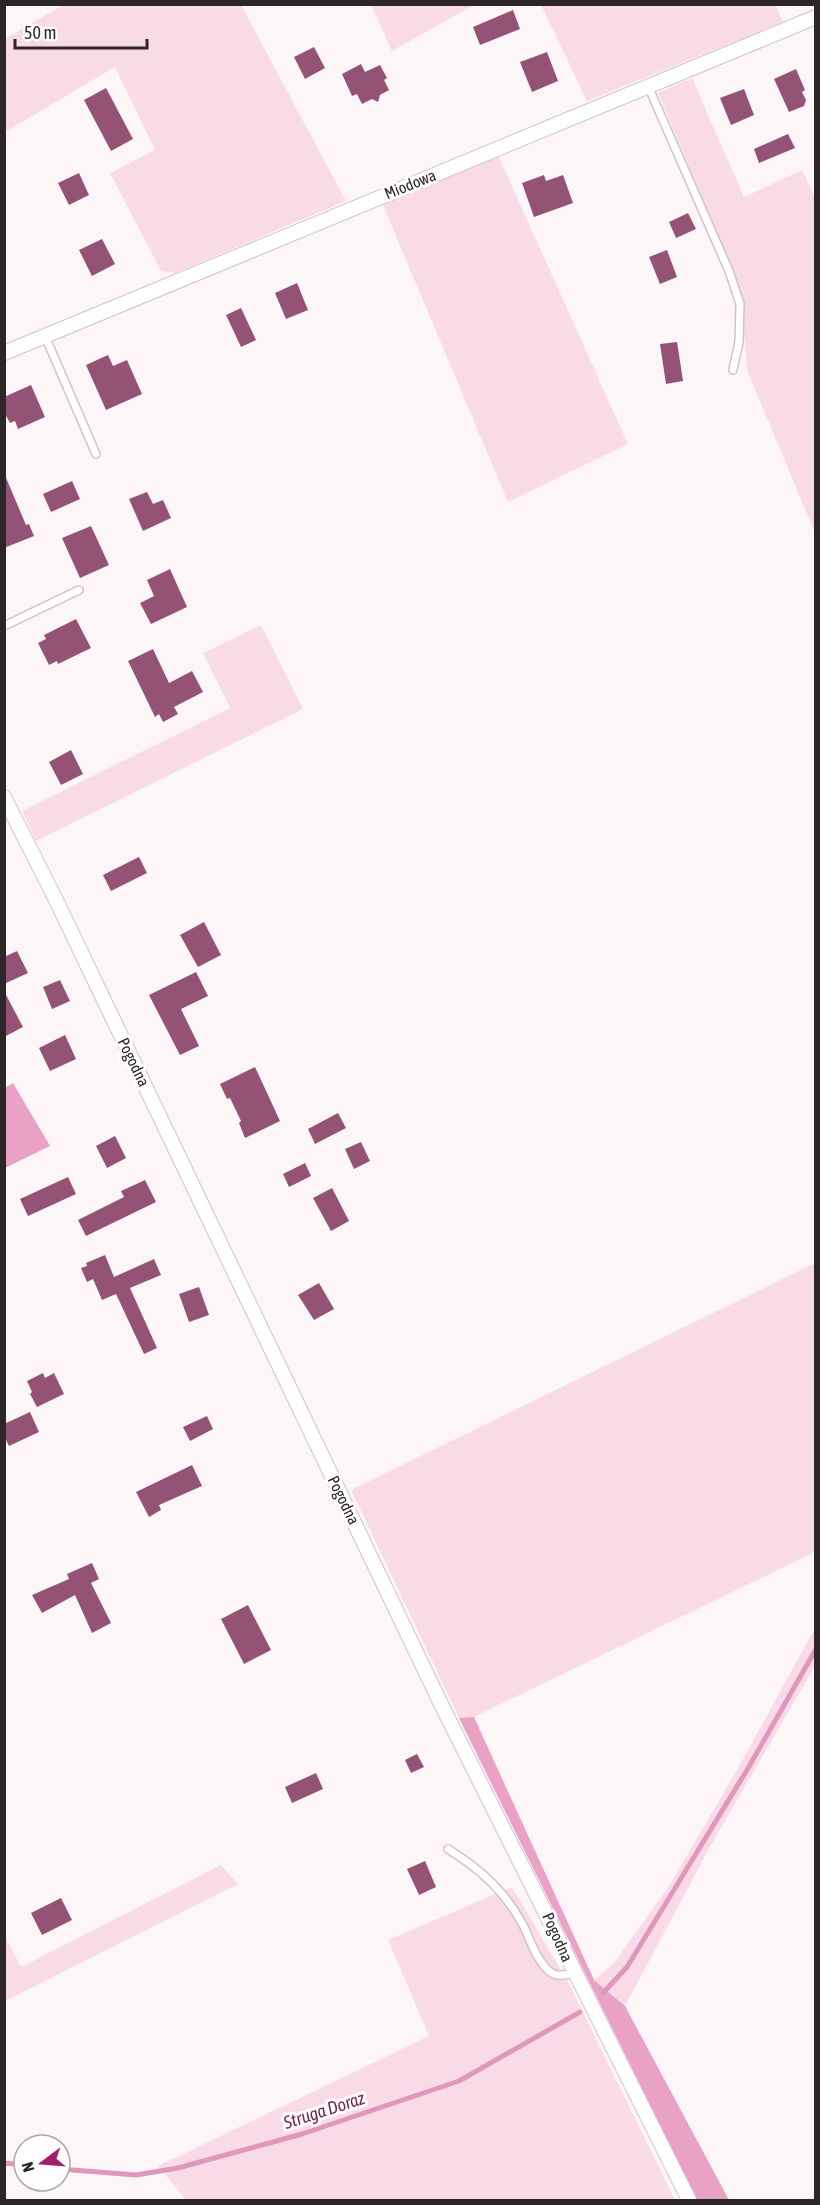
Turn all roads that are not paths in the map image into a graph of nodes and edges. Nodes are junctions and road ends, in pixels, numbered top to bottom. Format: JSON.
{"nodes":[{"id":1,"x":816,"y":17,"type":"edge"},
{"id":2,"x":648,"y":86,"type":"junction"},
{"id":3,"x":45,"y":336,"type":"junction"},
{"id":4,"x":4,"y":353,"type":"edge"},
{"id":5,"x":733,"y":370,"type":"dead end"},
{"id":6,"x":96,"y":454,"type":"dead end"},
{"id":7,"x":79,"y":590,"type":"dead end"},
{"id":8,"x":4,"y":626,"type":"edge"},
{"id":9,"x":4,"y":797,"type":"edge"},
{"id":10,"x":448,"y":1850,"type":"dead end"},
{"id":11,"x":574,"y":1973,"type":"junction"},
{"id":12,"x":689,"y":2200,"type":"edge"}],
"edges":[{"from":1,"to":2,"type":"street","name":"Miodowa"},
{"from":2,"to":3,"type":"street","name":"Miodowa"},
{"from":2,"to":5,"type":"lane"},
{"from":3,"to":4,"type":"street","name":"Miodowa"},
{"from":3,"to":6,"type":"lane"},
{"from":7,"to":8,"type":"lane"},
{"from":9,"to":11,"type":"street","name":"Pogodna"},
{"from":10,"to":11,"type":"lane"},
{"from":11,"to":12,"type":"street","name":"Pogodna"}]}
